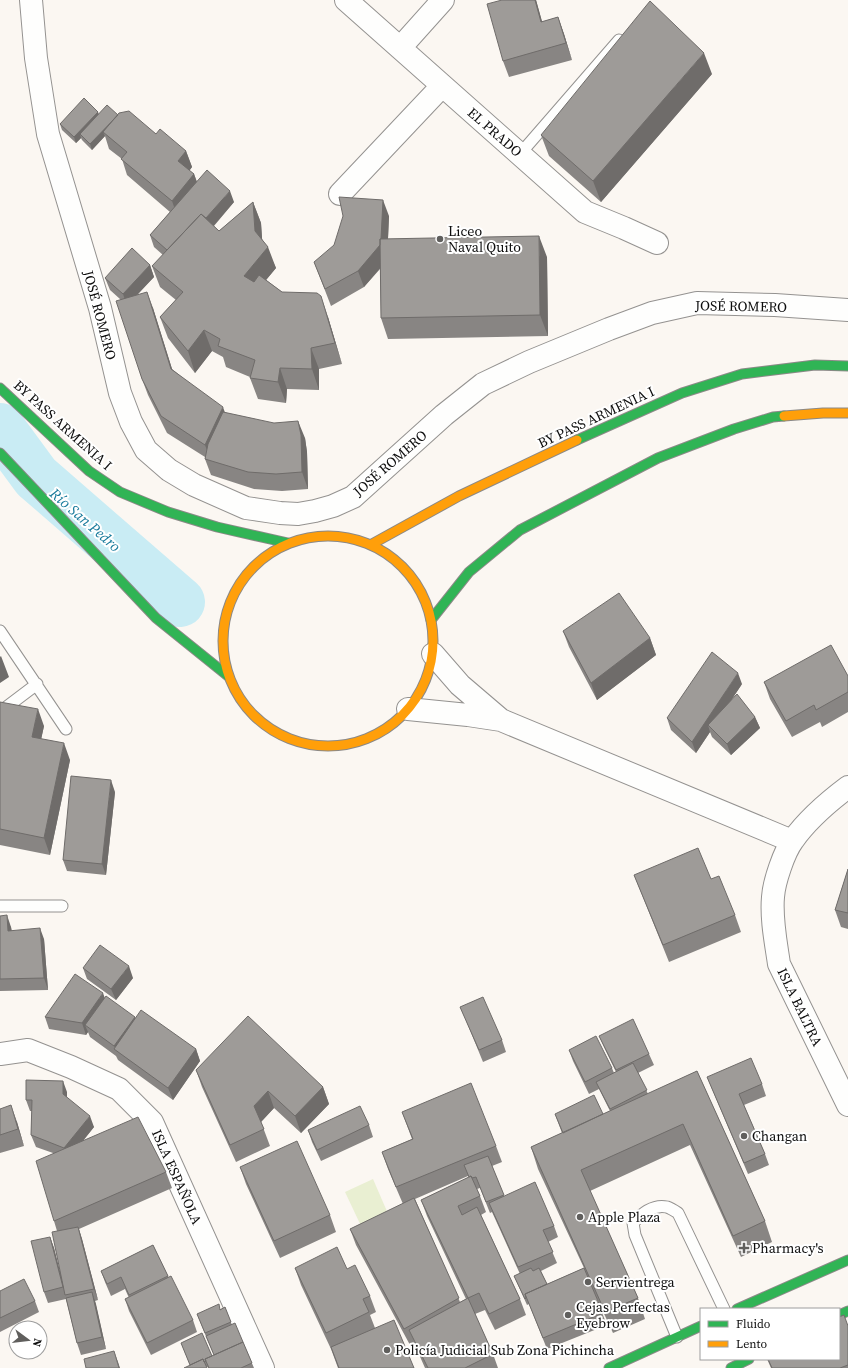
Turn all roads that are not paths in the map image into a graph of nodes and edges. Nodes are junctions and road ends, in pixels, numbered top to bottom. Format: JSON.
{"nodes":[{"id":1,"x":31,"y":0,"type":"edge"},
{"id":2,"x":346,"y":0,"type":"edge"},
{"id":3,"x":443,"y":0,"type":"edge"},
{"id":4,"x":628,"y":30,"type":"edge"},
{"id":5,"x":400,"y":48,"type":"junction"},
{"id":6,"x":442,"y":86,"type":"junction"},
{"id":7,"x":520,"y":154,"type":"junction"},
{"id":8,"x":340,"y":194,"type":"dead end"},
{"id":9,"x":657,"y":243,"type":"dead end"},
{"id":10,"x":848,"y":310,"type":"edge"},
{"id":11,"x":848,"y":366,"type":"edge"},
{"id":12,"x":0,"y":388,"type":"edge"},
{"id":13,"x":848,"y":413,"type":"edge"},
{"id":14,"x":0,"y":453,"type":"edge"},
{"id":15,"x":288,"y":543,"type":"junction"},
{"id":16,"x":372,"y":544,"type":"junction"},
{"id":17,"x":431,"y":620,"type":"junction"},
{"id":18,"x":0,"y":631,"type":"edge"},
{"id":19,"x":432,"y":654,"type":"junction"},
{"id":20,"x":228,"y":676,"type":"junction"},
{"id":21,"x":37,"y":684,"type":"junction"},
{"id":22,"x":408,"y":709,"type":"junction"},
{"id":23,"x":0,"y":712,"type":"edge"},
{"id":24,"x":501,"y":720,"type":"junction"},
{"id":25,"x":66,"y":729,"type":"dead end"},
{"id":26,"x":848,"y":786,"type":"edge"},
{"id":27,"x":792,"y":841,"type":"junction"},
{"id":28,"x":0,"y":906,"type":"edge"},
{"id":29,"x":62,"y":906,"type":"dead end"},
{"id":30,"x":0,"y":1054,"type":"edge"},
{"id":31,"x":848,"y":1105,"type":"edge"},
{"id":32,"x":848,"y":1260,"type":"edge"},
{"id":33,"x":724,"y":1308,"type":"edge"},
{"id":34,"x":740,"y":1308,"type":"edge"},
{"id":35,"x":700,"y":1326,"type":"edge"},
{"id":36,"x":677,"y":1337,"type":"junction"},
{"id":37,"x":747,"y":1360,"type":"edge"},
{"id":38,"x":263,"y":1368,"type":"edge"},
{"id":39,"x":609,"y":1368,"type":"edge"},
{"id":40,"x":731,"y":1368,"type":"edge"}],
"edges":[{"from":1,"to":10,"type":"street","name":"JOSÉ ROMERO"},
{"from":2,"to":5,"type":"street","name":"EL PRADO"},
{"from":3,"to":5,"type":"street"},
{"from":4,"to":7,"type":"lane"},
{"from":5,"to":6,"type":"street","name":"EL PRADO"},
{"from":6,"to":7,"type":"street","name":"EL PRADO"},
{"from":6,"to":8,"type":"street"},
{"from":7,"to":9,"type":"street","name":"EL PRADO"},
{"from":11,"to":16,"type":"main road","name":"BY PASS ARMENIA I"},
{"from":12,"to":15,"type":"main road","name":"BY PASS ARMENIA I"},
{"from":13,"to":17,"type":"main road"},
{"from":14,"to":20,"type":"main road"},
{"from":15,"to":16,"type":"main road"},
{"from":15,"to":20,"type":"main road"},
{"from":16,"to":17,"type":"main road"},
{"from":17,"to":19,"type":"main road"},
{"from":18,"to":21,"type":"lane"},
{"from":19,"to":22,"type":"main road"},
{"from":19,"to":24,"type":"street"},
{"from":20,"to":22,"type":"main road"},
{"from":21,"to":23,"type":"lane"},
{"from":21,"to":25,"type":"lane"},
{"from":22,"to":24,"type":"street"},
{"from":24,"to":27,"type":"street"},
{"from":26,"to":27,"type":"street","name":"ISLA BALTRA"},
{"from":27,"to":31,"type":"street","name":"ISLA BALTRA"},
{"from":28,"to":29,"type":"lane"},
{"from":30,"to":38,"type":"street","name":"ISLA ESPAÑOLA"},
{"from":32,"to":34,"type":"main road"},
{"from":33,"to":36,"type":"lane"},
{"from":35,"to":36,"type":"main road"},
{"from":36,"to":39,"type":"main road"},
{"from":37,"to":40,"type":"main road"}]}
